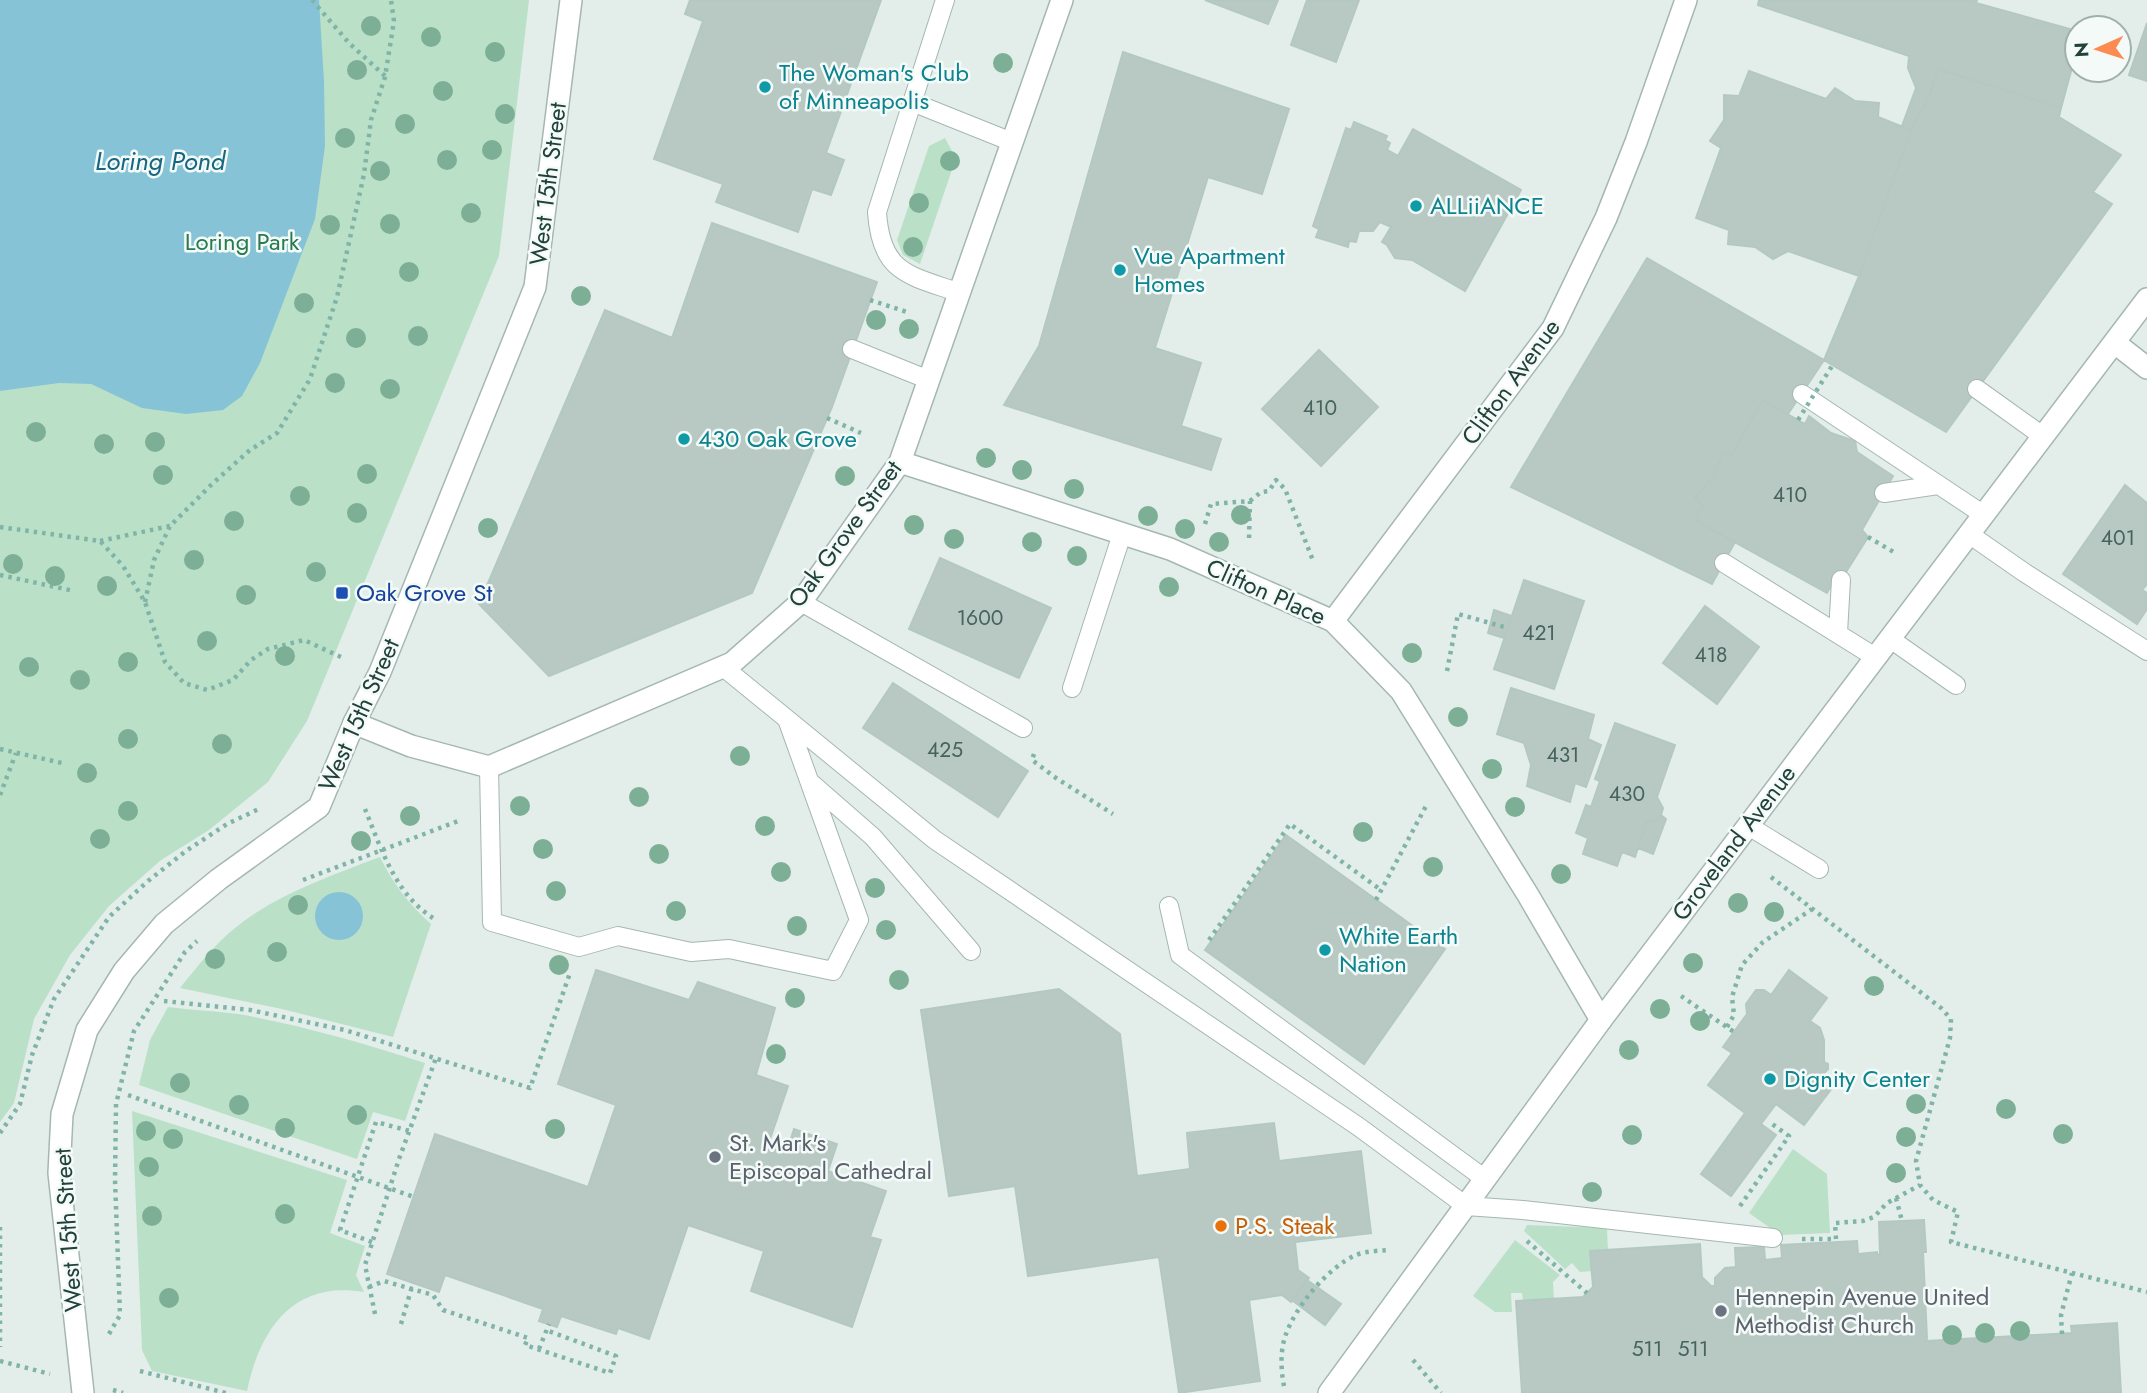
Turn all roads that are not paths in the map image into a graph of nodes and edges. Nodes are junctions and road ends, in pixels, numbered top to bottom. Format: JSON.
{"nodes":[{"id":1,"x":571,"y":0,"type":"edge"},
{"id":2,"x":945,"y":0,"type":"edge"},
{"id":3,"x":1062,"y":0,"type":"edge"},
{"id":4,"x":1686,"y":0,"type":"edge"},
{"id":5,"x":912,"y":102,"type":"junction"},
{"id":6,"x":1012,"y":142,"type":"junction"},
{"id":7,"x":960,"y":293,"type":"junction"},
{"id":8,"x":2147,"y":299,"type":"edge"},
{"id":9,"x":2115,"y":343,"type":"junction"},
{"id":10,"x":852,"y":349,"type":"dead end"},
{"id":11,"x":2147,"y":368,"type":"edge"},
{"id":12,"x":929,"y":380,"type":"junction"},
{"id":13,"x":1977,"y":389,"type":"dead end"},
{"id":14,"x":1802,"y":394,"type":"dead end"},
{"id":15,"x":2044,"y":436,"type":"junction"},
{"id":16,"x":900,"y":462,"type":"junction"},
{"id":17,"x":1938,"y":485,"type":"junction"},
{"id":18,"x":1884,"y":492,"type":"dead end"},
{"id":19,"x":1984,"y":515,"type":"junction"},
{"id":20,"x":1122,"y":534,"type":"junction"},
{"id":21,"x":1969,"y":534,"type":"junction"},
{"id":22,"x":1724,"y":563,"type":"dead end"},
{"id":23,"x":1841,"y":580,"type":"dead end"},
{"id":24,"x":801,"y":601,"type":"junction"},
{"id":25,"x":1333,"y":621,"type":"junction"},
{"id":26,"x":1839,"y":633,"type":"junction"},
{"id":27,"x":1889,"y":638,"type":"junction"},
{"id":28,"x":2147,"y":651,"type":"edge"},
{"id":29,"x":1875,"y":657,"type":"junction"},
{"id":30,"x":722,"y":666,"type":"junction"},
{"id":31,"x":1956,"y":685,"type":"dead end"},
{"id":32,"x":1072,"y":688,"type":"dead end"},
{"id":33,"x":787,"y":720,"type":"junction"},
{"id":34,"x":354,"y":723,"type":"junction"},
{"id":35,"x":1023,"y":727,"type":"dead end"},
{"id":36,"x":489,"y":767,"type":"junction"},
{"id":37,"x":807,"y":779,"type":"junction"},
{"id":38,"x":1747,"y":825,"type":"junction"},
{"id":39,"x":1819,"y":869,"type":"dead end"},
{"id":40,"x":1169,"y":906,"type":"dead end"},
{"id":41,"x":971,"y":951,"type":"dead end"},
{"id":42,"x":1601,"y":1020,"type":"junction"},
{"id":43,"x":1485,"y":1179,"type":"junction"},
{"id":44,"x":1466,"y":1206,"type":"junction"},
{"id":45,"x":1773,"y":1238,"type":"road end"},
{"id":46,"x":83,"y":1393,"type":"edge"},
{"id":47,"x":1329,"y":1393,"type":"edge"}],
"edges":[{"from":1,"to":34,"type":"street","name":"West 15th Street"},
{"from":2,"to":5,"type":"lane"},
{"from":3,"to":6,"type":"street","name":"Oak Grove Street"},
{"from":4,"to":25,"type":"street","name":"Clifton Avenue"},
{"from":5,"to":6,"type":"lane"},
{"from":5,"to":7,"type":"lane"},
{"from":6,"to":7,"type":"street","name":"Oak Grove Street"},
{"from":7,"to":12,"type":"street","name":"Oak Grove Street"},
{"from":8,"to":9,"type":"street","name":"Groveland Avenue"},
{"from":9,"to":11,"type":"street"},
{"from":9,"to":15,"type":"street","name":"Groveland Avenue"},
{"from":10,"to":12,"type":"lane"},
{"from":12,"to":16,"type":"street","name":"Oak Grove Street"},
{"from":13,"to":15,"type":"lane"},
{"from":14,"to":17,"type":"lane"},
{"from":15,"to":19,"type":"street","name":"Groveland Avenue"},
{"from":16,"to":20,"type":"street","name":"Clifton Place"},
{"from":16,"to":24,"type":"street","name":"Oak Grove Street"},
{"from":17,"to":18,"type":"lane"},
{"from":17,"to":19,"type":"lane"},
{"from":19,"to":21,"type":"street","name":"Groveland Avenue"},
{"from":20,"to":25,"type":"street","name":"Clifton Place"},
{"from":20,"to":32,"type":"lane"},
{"from":21,"to":27,"type":"street","name":"Groveland Avenue"},
{"from":21,"to":28,"type":"lane"},
{"from":22,"to":26,"type":"lane"},
{"from":23,"to":26,"type":"lane"},
{"from":24,"to":30,"type":"street","name":"Oak Grove Street"},
{"from":24,"to":35,"type":"lane"},
{"from":25,"to":42,"type":"street","name":"Clifton Place"},
{"from":26,"to":29,"type":"lane"},
{"from":27,"to":29,"type":"street","name":"Groveland Avenue"},
{"from":27,"to":31,"type":"lane"},
{"from":29,"to":38,"type":"street","name":"Groveland Avenue"},
{"from":30,"to":33,"type":"lane"},
{"from":30,"to":36,"type":"street","name":"Oak Grove Street"},
{"from":33,"to":37,"type":"lane"},
{"from":33,"to":44,"type":"lane"},
{"from":34,"to":36,"type":"street"},
{"from":34,"to":46,"type":"street","name":"West 15th Street"},
{"from":36,"to":37,"type":"lane"},
{"from":37,"to":41,"type":"lane"},
{"from":38,"to":39,"type":"lane"},
{"from":38,"to":42,"type":"street","name":"Groveland Avenue"},
{"from":40,"to":43,"type":"lane"},
{"from":42,"to":43,"type":"street","name":"Groveland Avenue"},
{"from":43,"to":44,"type":"street","name":"Groveland Avenue"},
{"from":44,"to":45,"type":"lane"},
{"from":44,"to":47,"type":"street","name":"Groveland Avenue"}]}
